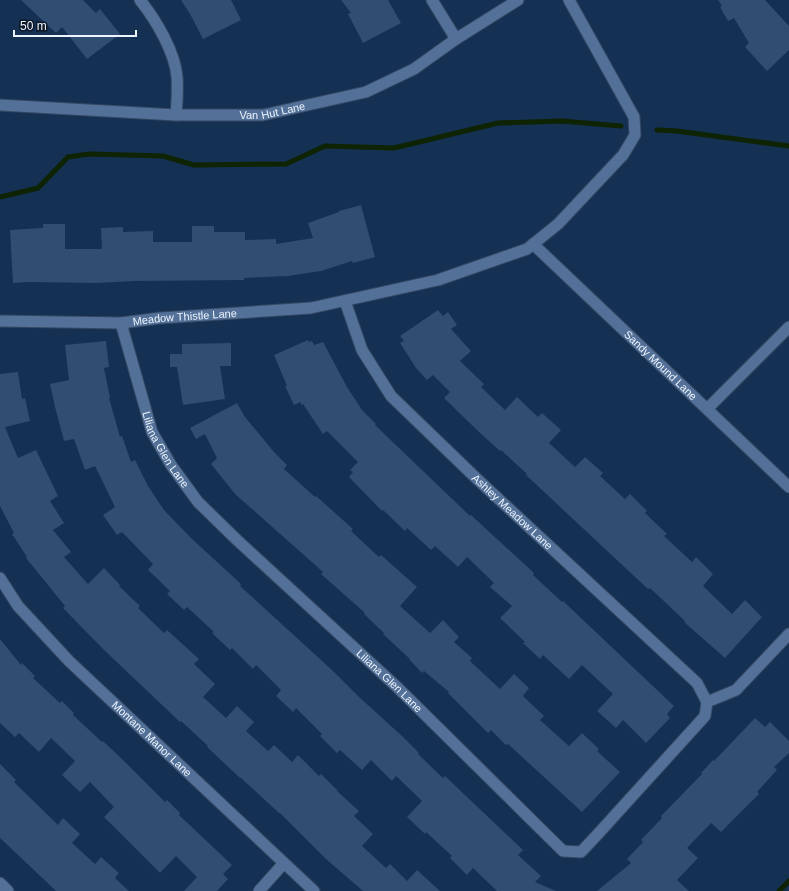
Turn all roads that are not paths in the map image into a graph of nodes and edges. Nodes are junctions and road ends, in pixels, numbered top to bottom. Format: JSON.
{"nodes":[{"id":1,"x":140,"y":0,"type":"edge"},
{"id":2,"x":432,"y":0,"type":"edge"},
{"id":3,"x":518,"y":0,"type":"edge"},
{"id":4,"x":569,"y":0,"type":"edge"},
{"id":5,"x":456,"y":39,"type":"junction"},
{"id":6,"x":0,"y":105,"type":"edge"},
{"id":7,"x":176,"y":115,"type":"junction"},
{"id":8,"x":533,"y":244,"type":"junction"},
{"id":9,"x":345,"y":301,"type":"junction"},
{"id":10,"x":0,"y":320,"type":"edge"},
{"id":11,"x":121,"y":323,"type":"junction"},
{"id":12,"x":789,"y":327,"type":"edge"},
{"id":13,"x":708,"y":408,"type":"junction"},
{"id":14,"x":789,"y":487,"type":"edge"},
{"id":15,"x":0,"y":578,"type":"edge"},
{"id":16,"x":789,"y":634,"type":"edge"},
{"id":17,"x":708,"y":702,"type":"junction"},
{"id":18,"x":284,"y":863,"type":"junction"},
{"id":19,"x":0,"y":883,"type":"edge"},
{"id":20,"x":8,"y":891,"type":"edge"},
{"id":21,"x":259,"y":891,"type":"edge"},
{"id":22,"x":314,"y":891,"type":"edge"}],
"edges":[{"from":1,"to":7,"type":"street"},
{"from":2,"to":5,"type":"street"},
{"from":3,"to":5,"type":"street","name":"Van Hut Lane"},
{"from":4,"to":8,"type":"street","name":"Meadow Thistle Lane"},
{"from":5,"to":7,"type":"street","name":"Van Hut Lane"},
{"from":6,"to":7,"type":"street","name":"Van Hut Lane"},
{"from":8,"to":9,"type":"street","name":"Meadow Thistle Lane"},
{"from":8,"to":13,"type":"street","name":"Sandy Mound Lane"},
{"from":9,"to":11,"type":"street","name":"Meadow Thistle Lane"},
{"from":9,"to":17,"type":"street","name":"Ashley Meadow Lane"},
{"from":10,"to":11,"type":"street","name":"Meadow Thistle Lane"},
{"from":11,"to":17,"type":"street","name":"Liliana Glen Lane"},
{"from":12,"to":13,"type":"street"},
{"from":13,"to":14,"type":"street","name":"Sandy Mound Lane"},
{"from":15,"to":18,"type":"street","name":"Montane Manor Lane"},
{"from":16,"to":17,"type":"street"},
{"from":18,"to":21,"type":"street"},
{"from":18,"to":22,"type":"street","name":"Montane Manor Lane"},
{"from":19,"to":20,"type":"street"}]}
